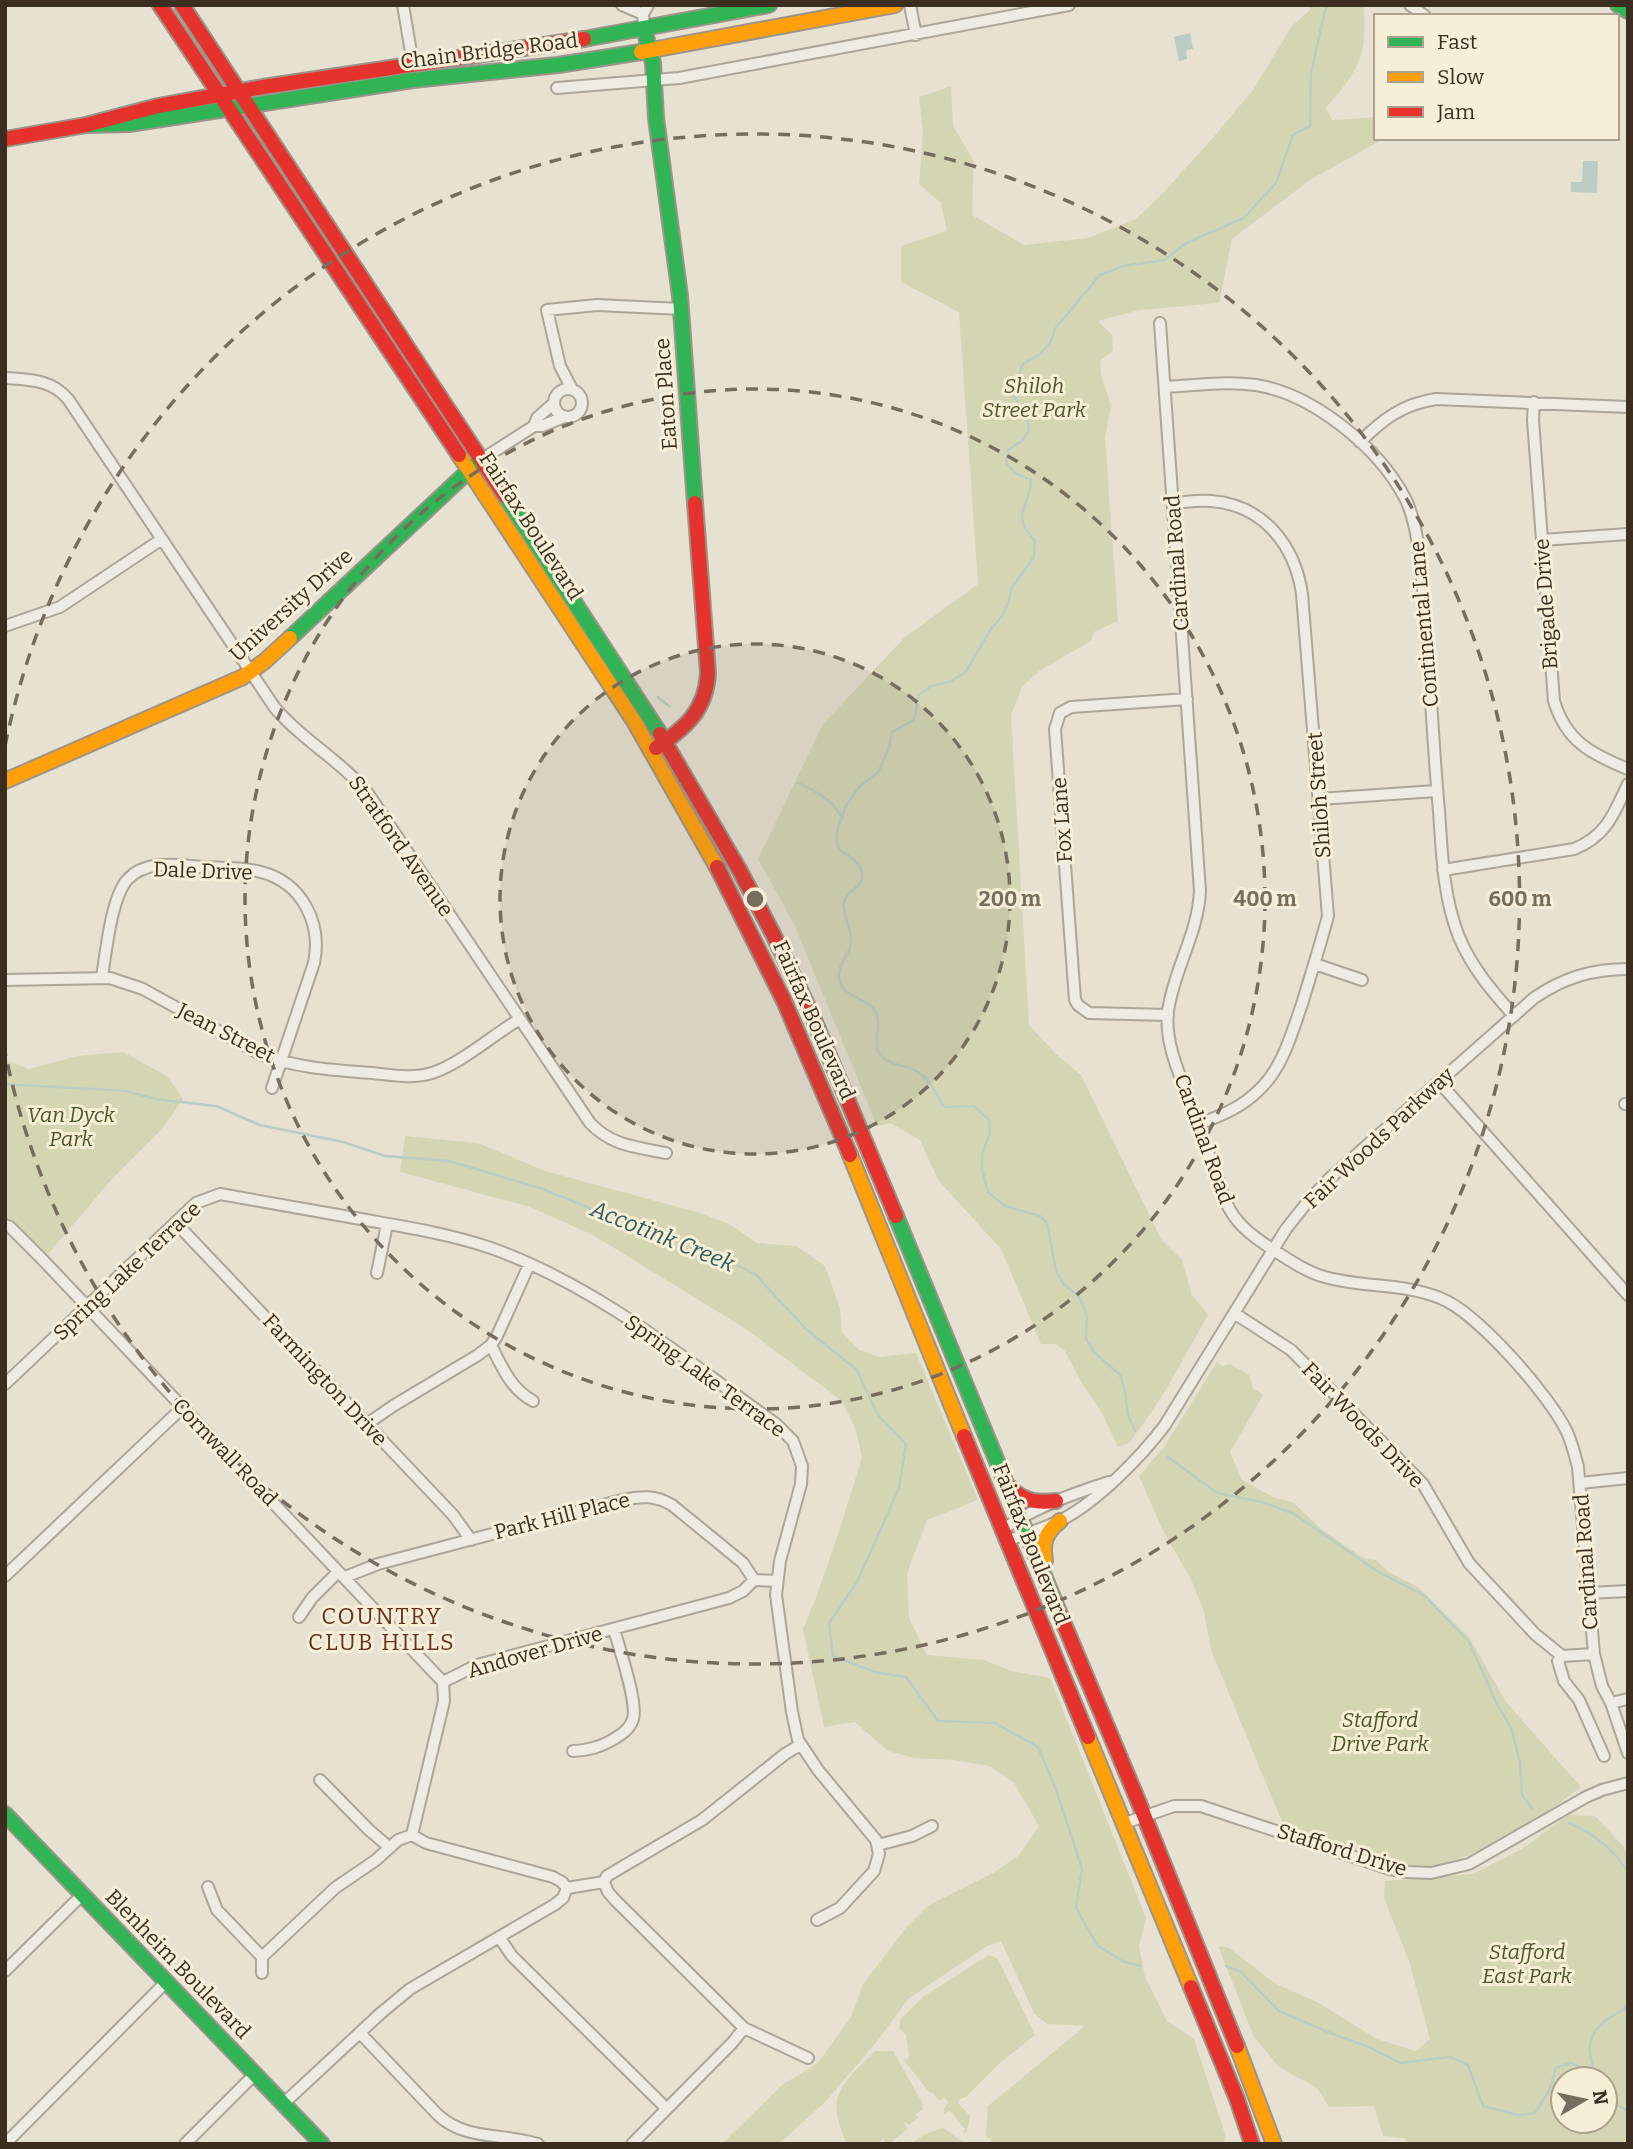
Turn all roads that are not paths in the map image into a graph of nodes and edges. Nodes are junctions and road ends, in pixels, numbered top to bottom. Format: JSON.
{"nodes":[{"id":1,"x":160,"y":5,"type":"edge"},
{"id":2,"x":181,"y":5,"type":"edge"},
{"id":3,"x":403,"y":5,"type":"edge"},
{"id":4,"x":622,"y":5,"type":"edge"},
{"id":5,"x":769,"y":5,"type":"edge"},
{"id":6,"x":895,"y":5,"type":"edge"},
{"id":7,"x":910,"y":5,"type":"edge"},
{"id":8,"x":1069,"y":5,"type":"edge"},
{"id":9,"x":1618,"y":5,"type":"edge"},
{"id":10,"x":1628,"y":11,"type":"edge"},
{"id":11,"x":645,"y":16,"type":"edge"},
{"id":12,"x":916,"y":34,"type":"junction"},
{"id":13,"x":651,"y":50,"type":"junction"},
{"id":14,"x":413,"y":64,"type":"junction"},
{"id":15,"x":553,"y":66,"type":"junction"},
{"id":16,"x":655,"y":79,"type":"junction"},
{"id":17,"x":557,"y":88,"type":"dead end"},
{"id":18,"x":218,"y":95,"type":"junction"},
{"id":19,"x":244,"y":98,"type":"junction"},
{"id":20,"x":226,"y":108,"type":"junction"},
{"id":21,"x":86,"y":125,"type":"junction"},
{"id":22,"x":5,"y":139,"type":"edge"},
{"id":23,"x":681,"y":309,"type":"junction"},
{"id":24,"x":1160,"y":323,"type":"dead end"},
{"id":25,"x":560,"y":366,"type":"junction"},
{"id":26,"x":5,"y":378,"type":"edge"},
{"id":27,"x":1165,"y":387,"type":"junction"},
{"id":28,"x":572,"y":389,"type":"junction"},
{"id":29,"x":555,"y":399,"type":"junction"},
{"id":30,"x":1534,"y":402,"type":"junction"},
{"id":31,"x":1628,"y":407,"type":"edge"},
{"id":32,"x":564,"y":417,"type":"junction"},
{"id":33,"x":534,"y":426,"type":"junction"},
{"id":34,"x":1360,"y":442,"type":"junction"},
{"id":35,"x":481,"y":460,"type":"junction"},
{"id":36,"x":469,"y":470,"type":"junction"},
{"id":37,"x":1173,"y":503,"type":"junction"},
{"id":38,"x":1628,"y":534,"type":"edge"},
{"id":39,"x":162,"y":539,"type":"junction"},
{"id":40,"x":1542,"y":540,"type":"junction"},
{"id":41,"x":5,"y":626,"type":"edge"},
{"id":42,"x":251,"y":671,"type":"junction"},
{"id":43,"x":1187,"y":699,"type":"junction"},
{"id":44,"x":665,"y":742,"type":"junction"},
{"id":45,"x":652,"y":751,"type":"junction"},
{"id":46,"x":1628,"y":769,"type":"edge"},
{"id":47,"x":5,"y":781,"type":"edge"},
{"id":48,"x":1628,"y":784,"type":"edge"},
{"id":49,"x":1436,"y":791,"type":"junction"},
{"id":50,"x":1319,"y":799,"type":"junction"},
{"id":51,"x":1443,"y":870,"type":"junction"},
{"id":52,"x":1315,"y":964,"type":"junction"},
{"id":53,"x":1628,"y":969,"type":"edge"},
{"id":54,"x":102,"y":977,"type":"junction"},
{"id":55,"x":5,"y":980,"type":"edge"},
{"id":56,"x":1362,"y":980,"type":"dead end"},
{"id":57,"x":1168,"y":1015,"type":"junction"},
{"id":58,"x":1514,"y":1016,"type":"junction"},
{"id":59,"x":520,"y":1019,"type":"junction"},
{"id":60,"x":280,"y":1061,"type":"junction"},
{"id":61,"x":1440,"y":1082,"type":"junction"},
{"id":62,"x":272,"y":1088,"type":"dead end"},
{"id":63,"x":1198,"y":1124,"type":"junction"},
{"id":64,"x":666,"y":1153,"type":"dead end"},
{"id":65,"x":176,"y":1223,"type":"junction"},
{"id":66,"x":387,"y":1224,"type":"junction"},
{"id":67,"x":5,"y":1225,"type":"edge"},
{"id":68,"x":1273,"y":1250,"type":"junction"},
{"id":69,"x":529,"y":1265,"type":"junction"},
{"id":70,"x":377,"y":1273,"type":"dead end"},
{"id":71,"x":1628,"y":1295,"type":"edge"},
{"id":72,"x":87,"y":1307,"type":"junction"},
{"id":73,"x":1234,"y":1313,"type":"junction"},
{"id":74,"x":491,"y":1345,"type":"junction"},
{"id":75,"x":5,"y":1384,"type":"edge"},
{"id":76,"x":533,"y":1401,"type":"dead end"},
{"id":77,"x":182,"y":1408,"type":"junction"},
{"id":78,"x":367,"y":1424,"type":"junction"},
{"id":79,"x":1628,"y":1478,"type":"edge"},
{"id":80,"x":1004,"y":1480,"type":"junction"},
{"id":81,"x":1115,"y":1480,"type":"junction"},
{"id":82,"x":1580,"y":1483,"type":"junction"},
{"id":83,"x":1056,"y":1501,"type":"junction"},
{"id":84,"x":1021,"y":1517,"type":"junction"},
{"id":85,"x":1060,"y":1521,"type":"junction"},
{"id":86,"x":1027,"y":1533,"type":"junction"},
{"id":87,"x":1005,"y":1535,"type":"junction"},
{"id":88,"x":471,"y":1540,"type":"junction"},
{"id":89,"x":342,"y":1575,"type":"junction"},
{"id":90,"x":5,"y":1576,"type":"edge"},
{"id":91,"x":754,"y":1580,"type":"junction"},
{"id":92,"x":776,"y":1581,"type":"junction"},
{"id":93,"x":1050,"y":1591,"type":"junction"},
{"id":94,"x":1628,"y":1591,"type":"edge"},
{"id":95,"x":1589,"y":1593,"type":"junction"},
{"id":96,"x":299,"y":1617,"type":"dead end"},
{"id":97,"x":614,"y":1629,"type":"junction"},
{"id":98,"x":1594,"y":1654,"type":"junction"},
{"id":99,"x":1562,"y":1656,"type":"junction"},
{"id":100,"x":443,"y":1682,"type":"junction"},
{"id":101,"x":1628,"y":1699,"type":"edge"},
{"id":102,"x":1611,"y":1703,"type":"junction"},
{"id":103,"x":800,"y":1745,"type":"junction"},
{"id":104,"x":573,"y":1751,"type":"dead end"},
{"id":105,"x":1628,"y":1753,"type":"edge"},
{"id":106,"x":1604,"y":1756,"type":"dead end"},
{"id":107,"x":320,"y":1780,"type":"dead end"},
{"id":108,"x":1628,"y":1783,"type":"edge"},
{"id":109,"x":5,"y":1814,"type":"edge"},
{"id":110,"x":1144,"y":1815,"type":"junction"},
{"id":111,"x":1125,"y":1824,"type":"junction"},
{"id":112,"x":932,"y":1826,"type":"dead end"},
{"id":113,"x":412,"y":1835,"type":"junction"},
{"id":114,"x":878,"y":1844,"type":"junction"},
{"id":115,"x":389,"y":1847,"type":"junction"},
{"id":116,"x":604,"y":1882,"type":"junction"},
{"id":117,"x":208,"y":1887,"type":"dead end"},
{"id":118,"x":567,"y":1888,"type":"junction"},
{"id":119,"x":82,"y":1895,"type":"junction"},
{"id":120,"x":817,"y":1920,"type":"dead end"},
{"id":121,"x":499,"y":1937,"type":"junction"},
{"id":122,"x":262,"y":1957,"type":"junction"},
{"id":123,"x":5,"y":1971,"type":"edge"},
{"id":124,"x":262,"y":1973,"type":"dead end"},
{"id":125,"x":166,"y":1982,"type":"junction"},
{"id":126,"x":744,"y":2028,"type":"junction"},
{"id":127,"x":360,"y":2033,"type":"junction"},
{"id":128,"x":808,"y":2058,"type":"dead end"},
{"id":129,"x":255,"y":2074,"type":"junction"},
{"id":130,"x":283,"y":2104,"type":"junction"},
{"id":131,"x":666,"y":2108,"type":"junction"},
{"id":132,"x":5,"y":2144,"type":"edge"},
{"id":133,"x":185,"y":2144,"type":"edge"},
{"id":134,"x":322,"y":2144,"type":"edge"},
{"id":135,"x":538,"y":2144,"type":"edge"},
{"id":136,"x":632,"y":2144,"type":"edge"},
{"id":137,"x":1252,"y":2144,"type":"edge"},
{"id":138,"x":1274,"y":2144,"type":"edge"}],
"edges":[{"from":1,"to":18,"type":"main road","name":"Fairfax Boulevard"},
{"from":2,"to":19,"type":"main road","name":"Fairfax Boulevard"},
{"from":3,"to":14,"type":"street"},
{"from":4,"to":11,"type":"street"},
{"from":5,"to":11,"type":"main road","name":"Chain Bridge Road"},
{"from":6,"to":13,"type":"main road","name":"Chain Bridge Road"},
{"from":7,"to":12,"type":"street"},
{"from":8,"to":12,"type":"street"},
{"from":9,"to":10,"type":"main road"},
{"from":11,"to":13,"type":"main road","name":"Eaton Place"},
{"from":11,"to":14,"type":"main road","name":"Chain Bridge Road"},
{"from":12,"to":16,"type":"street"},
{"from":13,"to":15,"type":"main road","name":"Chain Bridge Road"},
{"from":13,"to":16,"type":"main road","name":"Eaton Place"},
{"from":14,"to":15,"type":"main road"},
{"from":14,"to":19,"type":"main road","name":"Chain Bridge Road"},
{"from":15,"to":19,"type":"main road","name":"Chain Bridge Road"},
{"from":16,"to":17,"type":"street"},
{"from":16,"to":23,"type":"main road","name":"Eaton Place"},
{"from":18,"to":19,"type":"main road","name":"Chain Bridge Road"},
{"from":18,"to":20,"type":"main road","name":"Fairfax Boulevard"},
{"from":18,"to":21,"type":"main road","name":"Chain Bridge Road"},
{"from":19,"to":20,"type":"main road","name":"Chain Bridge Road"},
{"from":19,"to":35,"type":"main road","name":"Fairfax Boulevard"},
{"from":20,"to":21,"type":"main road","name":"Chain Bridge Road"},
{"from":20,"to":36,"type":"main road","name":"Fairfax Boulevard"},
{"from":21,"to":22,"type":"main road","name":"Chain Bridge Road"},
{"from":23,"to":25,"type":"street"},
{"from":23,"to":44,"type":"main road","name":"Eaton Place"},
{"from":24,"to":27,"type":"street","name":"Cardinal Road"},
{"from":25,"to":28,"type":"street"},
{"from":25,"to":29,"type":"street"},
{"from":26,"to":39,"type":"street","name":"Stratford Avenue"},
{"from":27,"to":34,"type":"street","name":"Continental Lane"},
{"from":27,"to":37,"type":"street","name":"Cardinal Road"},
{"from":28,"to":29,"type":"street","name":"University Drive"},
{"from":28,"to":32,"type":"street"},
{"from":29,"to":32,"type":"street"},
{"from":29,"to":33,"type":"street","name":"University Drive"},
{"from":30,"to":31,"type":"street"},
{"from":30,"to":34,"type":"street"},
{"from":30,"to":40,"type":"street","name":"Brigade Drive"},
{"from":32,"to":33,"type":"street","name":"University Drive"},
{"from":33,"to":35,"type":"street","name":"University Drive"},
{"from":34,"to":49,"type":"street","name":"Continental Lane"},
{"from":35,"to":36,"type":"main road","name":"University Drive"},
{"from":35,"to":44,"type":"main road","name":"Fairfax Boulevard"},
{"from":36,"to":42,"type":"main road","name":"University Drive"},
{"from":36,"to":45,"type":"main road","name":"Fairfax Boulevard"},
{"from":37,"to":43,"type":"street","name":"Cardinal Road"},
{"from":37,"to":50,"type":"street","name":"Shiloh Street"},
{"from":38,"to":40,"type":"street"},
{"from":39,"to":41,"type":"street"},
{"from":39,"to":42,"type":"street","name":"Stratford Avenue"},
{"from":40,"to":46,"type":"street","name":"Brigade Drive"},
{"from":42,"to":47,"type":"main road","name":"University Drive"},
{"from":42,"to":59,"type":"street","name":"Stratford Avenue"},
{"from":43,"to":57,"type":"street","name":"Cardinal Road"},
{"from":43,"to":57,"type":"street","name":"Fox Lane"},
{"from":44,"to":45,"type":"main road","name":"Eaton Place"},
{"from":44,"to":80,"type":"main road","name":"Fairfax Boulevard"},
{"from":45,"to":87,"type":"main road","name":"Fairfax Boulevard"},
{"from":48,"to":51,"type":"street"},
{"from":49,"to":50,"type":"street"},
{"from":49,"to":51,"type":"street","name":"Continental Lane"},
{"from":50,"to":52,"type":"street","name":"Shiloh Street"},
{"from":51,"to":58,"type":"street","name":"Continental Lane"},
{"from":52,"to":56,"type":"street"},
{"from":52,"to":63,"type":"street","name":"Shiloh Street"},
{"from":53,"to":58,"type":"street","name":"Fair Woods Parkway"},
{"from":54,"to":55,"type":"street","name":"Jean Street"},
{"from":54,"to":60,"type":"street","name":"Jean Street"},
{"from":54,"to":60,"type":"street","name":"Dale Drive"},
{"from":57,"to":63,"type":"street","name":"Cardinal Road"},
{"from":58,"to":61,"type":"street","name":"Fair Woods Parkway"},
{"from":59,"to":60,"type":"street","name":"Jean Street"},
{"from":59,"to":64,"type":"street","name":"Stratford Avenue"},
{"from":60,"to":62,"type":"street","name":"Dale Drive"},
{"from":61,"to":68,"type":"street","name":"Fair Woods Parkway"},
{"from":61,"to":71,"type":"street"},
{"from":63,"to":68,"type":"street","name":"Cardinal Road"},
{"from":65,"to":66,"type":"street","name":"Spring Lake Terrace"},
{"from":65,"to":72,"type":"street","name":"Spring Lake Terrace"},
{"from":65,"to":78,"type":"street","name":"Farmington Drive"},
{"from":66,"to":69,"type":"street","name":"Spring Lake Terrace"},
{"from":66,"to":70,"type":"street"},
{"from":67,"to":72,"type":"street","name":"Cornwall Road"},
{"from":68,"to":73,"type":"street","name":"Fair Woods Parkway"},
{"from":68,"to":82,"type":"street","name":"Cardinal Road"},
{"from":69,"to":74,"type":"street"},
{"from":69,"to":92,"type":"street","name":"Spring Lake Terrace"},
{"from":72,"to":75,"type":"street","name":"Spring Lake Terrace"},
{"from":72,"to":77,"type":"street","name":"Cornwall Road"},
{"from":73,"to":81,"type":"street","name":"Fair Woods Parkway"},
{"from":73,"to":99,"type":"street","name":"Fair Woods Drive"},
{"from":74,"to":76,"type":"street"},
{"from":74,"to":78,"type":"street"},
{"from":77,"to":89,"type":"street","name":"Cornwall Road"},
{"from":77,"to":90,"type":"street"},
{"from":78,"to":88,"type":"street","name":"Farmington Drive"},
{"from":79,"to":82,"type":"street"},
{"from":80,"to":83,"type":"main road"},
{"from":80,"to":84,"type":"main road","name":"Fairfax Boulevard"},
{"from":81,"to":83,"type":"street","name":"Fair Woods Parkway"},
{"from":81,"to":85,"type":"street","name":"Fair Woods Parkway"},
{"from":82,"to":95,"type":"street","name":"Cardinal Road"},
{"from":83,"to":84,"type":"street","name":"Fair Woods Parkway"},
{"from":84,"to":86,"type":"main road","name":"Fairfax Boulevard"},
{"from":84,"to":87,"type":"street","name":"Fair Woods Parkway"},
{"from":85,"to":86,"type":"street","name":"Fair Woods Parkway"},
{"from":85,"to":93,"type":"main road"},
{"from":86,"to":87,"type":"street","name":"Fair Woods Parkway"},
{"from":86,"to":93,"type":"main road","name":"Fairfax Boulevard"},
{"from":87,"to":111,"type":"main road","name":"Fairfax Boulevard"},
{"from":88,"to":89,"type":"street","name":"Park Hill Place"},
{"from":88,"to":91,"type":"street","name":"Park Hill Place"},
{"from":89,"to":96,"type":"street","name":"Park Hill Place"},
{"from":89,"to":100,"type":"street","name":"Cornwall Road"},
{"from":91,"to":92,"type":"street"},
{"from":91,"to":97,"type":"street","name":"Andover Drive"},
{"from":92,"to":103,"type":"street","name":"Spring Lake Terrace"},
{"from":93,"to":110,"type":"main road","name":"Fairfax Boulevard"},
{"from":94,"to":95,"type":"street"},
{"from":95,"to":98,"type":"street","name":"Cardinal Road"},
{"from":97,"to":100,"type":"street","name":"Andover Drive"},
{"from":97,"to":104,"type":"street"},
{"from":98,"to":99,"type":"street"},
{"from":98,"to":102,"type":"street","name":"Cardinal Road"},
{"from":99,"to":106,"type":"street"},
{"from":100,"to":113,"type":"street","name":"Andover Drive"},
{"from":101,"to":102,"type":"street"},
{"from":102,"to":105,"type":"street","name":"Cardinal Road"},
{"from":103,"to":114,"type":"street","name":"Spring Lake Terrace"},
{"from":103,"to":116,"type":"street"},
{"from":107,"to":115,"type":"street"},
{"from":108,"to":110,"type":"street","name":"Stafford Drive"},
{"from":109,"to":119,"type":"main road","name":"Blenheim Boulevard"},
{"from":110,"to":111,"type":"street","name":"Stafford Drive"},
{"from":110,"to":138,"type":"main road","name":"Fairfax Boulevard"},
{"from":111,"to":137,"type":"main road","name":"Fairfax Boulevard"},
{"from":112,"to":114,"type":"street"},
{"from":113,"to":115,"type":"street"},
{"from":113,"to":118,"type":"street"},
{"from":114,"to":120,"type":"street"},
{"from":115,"to":122,"type":"street"},
{"from":116,"to":118,"type":"street"},
{"from":116,"to":126,"type":"street"},
{"from":117,"to":122,"type":"street"},
{"from":118,"to":121,"type":"street"},
{"from":119,"to":123,"type":"street"},
{"from":119,"to":125,"type":"main road","name":"Blenheim Boulevard"},
{"from":121,"to":127,"type":"street"},
{"from":121,"to":131,"type":"street"},
{"from":122,"to":124,"type":"street"},
{"from":125,"to":129,"type":"main road","name":"Blenheim Boulevard"},
{"from":125,"to":132,"type":"street"},
{"from":126,"to":128,"type":"street"},
{"from":126,"to":131,"type":"street"},
{"from":127,"to":130,"type":"street"},
{"from":127,"to":135,"type":"street"},
{"from":129,"to":130,"type":"main road","name":"Blenheim Boulevard"},
{"from":129,"to":133,"type":"street"},
{"from":130,"to":134,"type":"main road","name":"Blenheim Boulevard"},
{"from":131,"to":136,"type":"street"}]}
